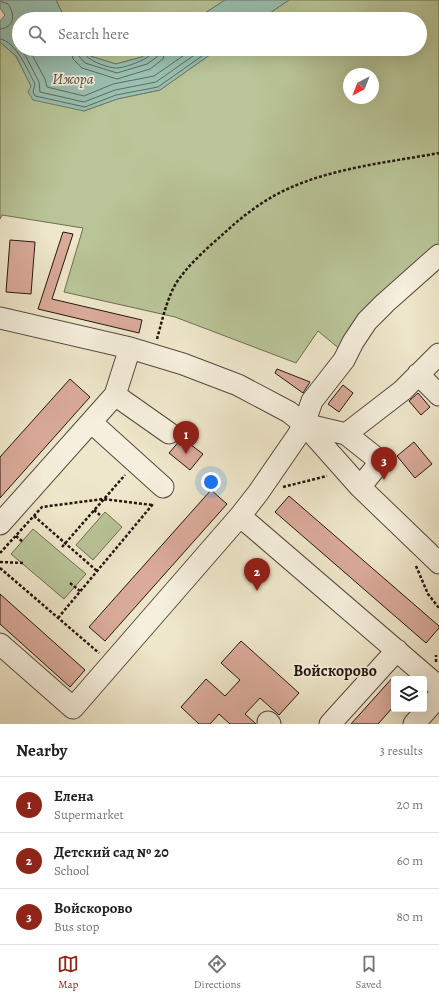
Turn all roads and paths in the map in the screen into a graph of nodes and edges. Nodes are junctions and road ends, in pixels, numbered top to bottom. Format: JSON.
{"nodes":[{"id":1,"x":439,"y":153,"type":"edge"},
{"id":2,"x":439,"y":255,"type":"edge"},
{"id":3,"x":0,"y":318,"type":"edge"},
{"id":4,"x":130,"y":348,"type":"junction"},
{"id":5,"x":439,"y":354,"type":"edge"},
{"id":6,"x":152,"y":355,"type":"junction"},
{"id":7,"x":418,"y":374,"type":"junction"},
{"id":8,"x":115,"y":395,"type":"junction"},
{"id":9,"x":439,"y":395,"type":"edge"},
{"id":10,"x":91,"y":422,"type":"junction"},
{"id":11,"x":304,"y":424,"type":"junction"},
{"id":12,"x":169,"y":433,"type":"dead end"},
{"id":13,"x":346,"y":434,"type":"junction"},
{"id":14,"x":136,"y":462,"type":"junction"},
{"id":15,"x":329,"y":476,"type":"dead end"},
{"id":16,"x":163,"y":487,"type":"joint"},
{"id":17,"x":360,"y":487,"type":"junction"},
{"id":18,"x":258,"y":493,"type":"junction"},
{"id":19,"x":103,"y":499,"type":"junction"},
{"id":20,"x":152,"y":505,"type":"junction"},
{"id":21,"x":94,"y":510,"type":"junction"},
{"id":22,"x":100,"y":515,"type":"dead end"},
{"id":23,"x":34,"y":516,"type":"junction"},
{"id":24,"x":240,"y":516,"type":"junction"},
{"id":25,"x":8,"y":530,"type":"edge"},
{"id":26,"x":23,"y":542,"type":"dead end"},
{"id":27,"x":65,"y":544,"type":"junction"},
{"id":28,"x":62,"y":547,"type":"dead end"},
{"id":29,"x":0,"y":553,"type":"edge"},
{"id":30,"x":0,"y":562,"type":"edge"},
{"id":31,"x":24,"y":563,"type":"dead end"},
{"id":32,"x":415,"y":563,"type":"dead end"},
{"id":33,"x":439,"y":563,"type":"edge"},
{"id":34,"x":0,"y":568,"type":"edge"},
{"id":35,"x":97,"y":571,"type":"junction"},
{"id":36,"x":70,"y":583,"type":"dead end"},
{"id":37,"x":80,"y":591,"type":"junction"},
{"id":38,"x":439,"y":608,"type":"edge"},
{"id":39,"x":58,"y":618,"type":"junction"},
{"id":40,"x":0,"y":644,"type":"edge"},
{"id":41,"x":397,"y":650,"type":"junction"},
{"id":42,"x":111,"y":663,"type":"junction"},
{"id":43,"x":439,"y":687,"type":"edge"},
{"id":44,"x":439,"y":696,"type":"edge"},
{"id":45,"x":330,"y":724,"type":"edge"},
{"id":46,"x":414,"y":724,"type":"edge"}],
"edges":[{"from":1,"to":6,"type":"path"},
{"from":2,"to":11,"type":"street"},
{"from":3,"to":4,"type":"street"},
{"from":4,"to":6,"type":"street"},
{"from":4,"to":8,"type":"street"},
{"from":5,"to":7,"type":"street"},
{"from":6,"to":11,"type":"street"},
{"from":7,"to":9,"type":"street"},
{"from":7,"to":13,"type":"street"},
{"from":8,"to":10,"type":"street"},
{"from":8,"to":12,"type":"street"},
{"from":10,"to":14,"type":"street"},
{"from":10,"to":25,"type":"street"},
{"from":11,"to":13,"type":"street"},
{"from":11,"to":17,"type":"street"},
{"from":11,"to":18,"type":"street"},
{"from":13,"to":17,"type":"street"},
{"from":14,"to":16,"type":"street"},
{"from":14,"to":19,"type":"path"},
{"from":15,"to":18,"type":"path"},
{"from":16,"to":20,"type":"path"},
{"from":17,"to":33,"type":"street"},
{"from":18,"to":24,"type":"street"},
{"from":19,"to":20,"type":"path"},
{"from":19,"to":21,"type":"path"},
{"from":19,"to":23,"type":"path"},
{"from":20,"to":35,"type":"path"},
{"from":21,"to":22,"type":"path"},
{"from":21,"to":27,"type":"path"},
{"from":23,"to":25,"type":"path"},
{"from":23,"to":27,"type":"path"},
{"from":24,"to":41,"type":"street"},
{"from":24,"to":42,"type":"street"},
{"from":25,"to":26,"type":"path"},
{"from":25,"to":29,"type":"path"},
{"from":27,"to":28,"type":"path"},
{"from":27,"to":35,"type":"path"},
{"from":30,"to":31,"type":"path"},
{"from":32,"to":38,"type":"path"},
{"from":34,"to":39,"type":"path"},
{"from":35,"to":37,"type":"path"},
{"from":36,"to":37,"type":"path"},
{"from":37,"to":39,"type":"path"},
{"from":39,"to":42,"type":"path"},
{"from":40,"to":42,"type":"street"},
{"from":41,"to":43,"type":"street"},
{"from":41,"to":45,"type":"street"},
{"from":44,"to":46,"type":"street"}]}
